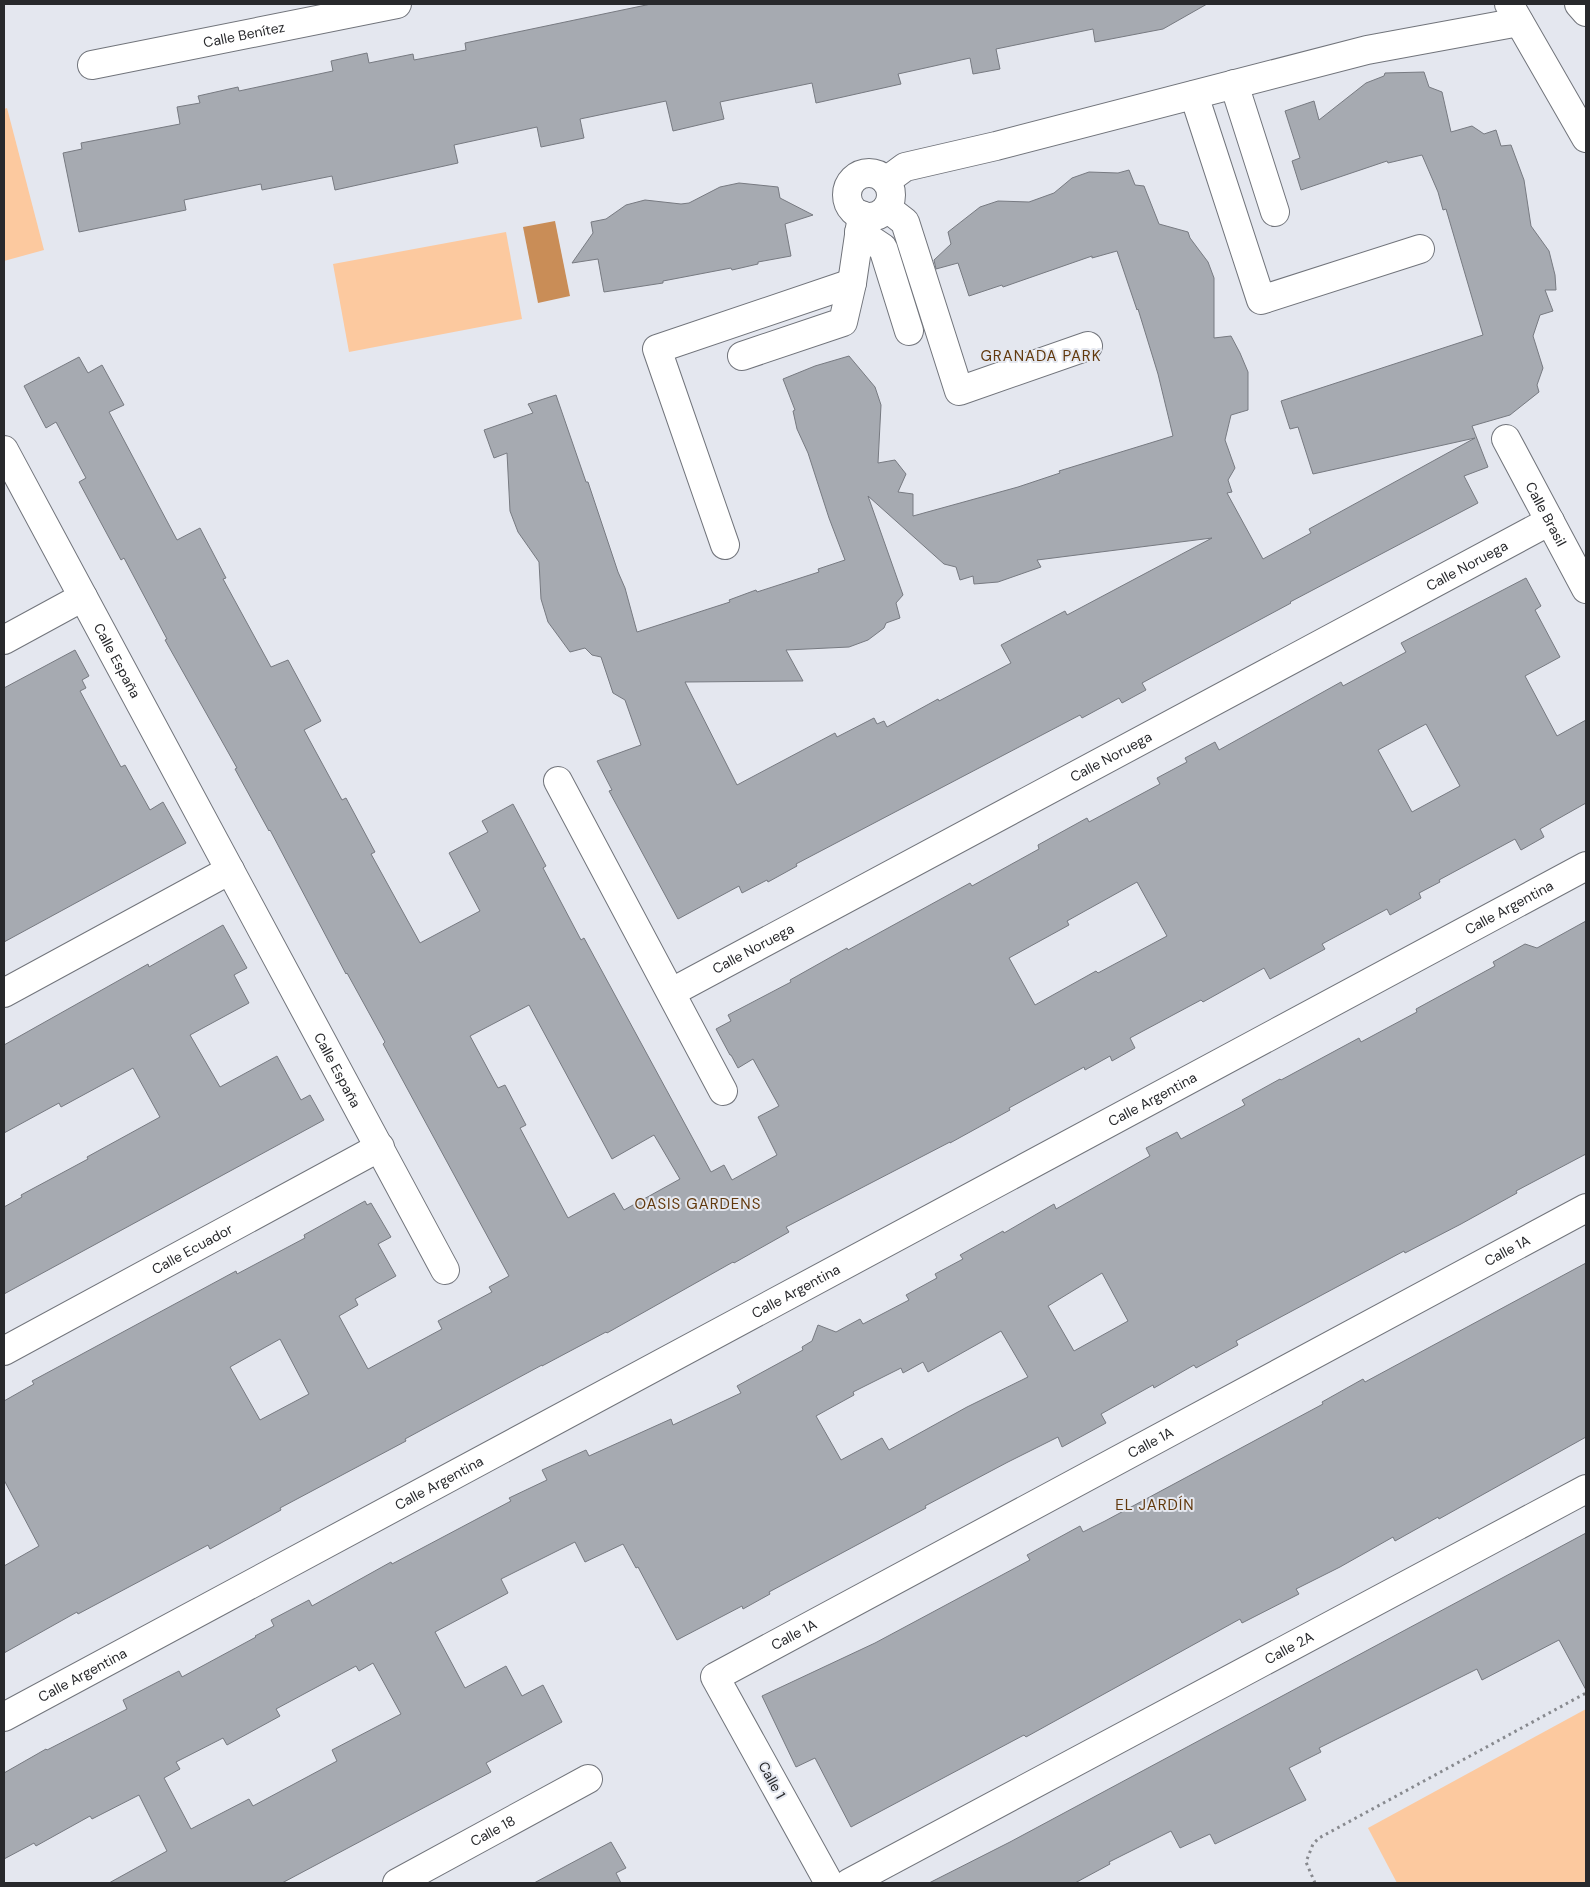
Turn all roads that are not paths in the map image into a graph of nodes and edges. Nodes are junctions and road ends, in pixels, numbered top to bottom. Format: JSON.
{"nodes":[{"id":1,"x":397,"y":4,"type":"edge"},
{"id":2,"x":1579,"y":4,"type":"edge"},
{"id":3,"x":1586,"y":12,"type":"edge"},
{"id":4,"x":1514,"y":13,"type":"edge"},
{"id":5,"x":92,"y":65,"type":"dead end"},
{"id":6,"x":1234,"y":84,"type":"junction"},
{"id":7,"x":1194,"y":95,"type":"junction"},
{"id":8,"x":1586,"y":138,"type":"edge"},
{"id":9,"x":886,"y":181,"type":"junction"},
{"id":10,"x":1275,"y":212,"type":"dead end"},
{"id":11,"x":869,"y":218,"type":"junction"},
{"id":12,"x":1420,"y":249,"type":"dead end"},
{"id":13,"x":852,"y":283,"type":"junction"},
{"id":14,"x":909,"y":331,"type":"dead end"},
{"id":15,"x":1088,"y":346,"type":"dead end"},
{"id":16,"x":742,"y":356,"type":"dead end"},
{"id":17,"x":1506,"y":439,"type":"dead end"},
{"id":18,"x":4,"y":450,"type":"edge"},
{"id":19,"x":1550,"y":521,"type":"junction"},
{"id":20,"x":725,"y":545,"type":"dead end"},
{"id":21,"x":1586,"y":589,"type":"edge"},
{"id":22,"x":83,"y":598,"type":"junction"},
{"id":23,"x":4,"y":640,"type":"edge"},
{"id":24,"x":558,"y":781,"type":"dead end"},
{"id":25,"x":1586,"y":866,"type":"edge"},
{"id":26,"x":230,"y":870,"type":"junction"},
{"id":27,"x":672,"y":992,"type":"junction"},
{"id":28,"x":4,"y":993,"type":"edge"},
{"id":29,"x":723,"y":1091,"type":"dead end"},
{"id":30,"x":380,"y":1147,"type":"junction"},
{"id":31,"x":1586,"y":1208,"type":"edge"},
{"id":32,"x":445,"y":1270,"type":"dead end"},
{"id":33,"x":4,"y":1351,"type":"edge"},
{"id":34,"x":1586,"y":1489,"type":"edge"},
{"id":35,"x":715,"y":1677,"type":"joint"},
{"id":36,"x":4,"y":1717,"type":"edge"},
{"id":37,"x":588,"y":1779,"type":"dead end"},
{"id":38,"x":397,"y":1883,"type":"edge"},
{"id":39,"x":829,"y":1883,"type":"edge"},
{"id":40,"x":849,"y":1883,"type":"edge"}],
"edges":[{"from":1,"to":5,"type":"main road","name":"Calle Benítez"},
{"from":2,"to":3,"type":"main road"},
{"from":4,"to":6,"type":"main road"},
{"from":4,"to":8,"type":"main road"},
{"from":6,"to":7,"type":"main road"},
{"from":6,"to":10,"type":"main road"},
{"from":7,"to":9,"type":"main road"},
{"from":7,"to":12,"type":"main road"},
{"from":9,"to":11,"type":"main road"},
{"from":9,"to":11,"type":"main road"},
{"from":11,"to":13,"type":"main road"},
{"from":11,"to":14,"type":"main road"},
{"from":11,"to":15,"type":"main road"},
{"from":13,"to":16,"type":"main road"},
{"from":13,"to":20,"type":"main road"},
{"from":17,"to":19,"type":"main road","name":"Calle Brasil"},
{"from":18,"to":22,"type":"main road","name":"Calle España"},
{"from":19,"to":21,"type":"main road","name":"Calle Brasil"},
{"from":19,"to":27,"type":"main road","name":"Calle Noruega"},
{"from":22,"to":23,"type":"main road"},
{"from":22,"to":26,"type":"main road","name":"Calle España"},
{"from":24,"to":27,"type":"main road"},
{"from":25,"to":36,"type":"main road","name":"Calle Argentina"},
{"from":26,"to":28,"type":"main road"},
{"from":26,"to":30,"type":"main road","name":"Calle España"},
{"from":27,"to":29,"type":"main road"},
{"from":30,"to":32,"type":"main road","name":"Calle España"},
{"from":30,"to":33,"type":"main road","name":"Calle Ecuador"},
{"from":31,"to":35,"type":"main road","name":"Calle 1A"},
{"from":34,"to":40,"type":"main road","name":"Calle 2A"},
{"from":35,"to":39,"type":"main road","name":"Calle 1"},
{"from":37,"to":38,"type":"main road","name":"Calle 18"}]}
